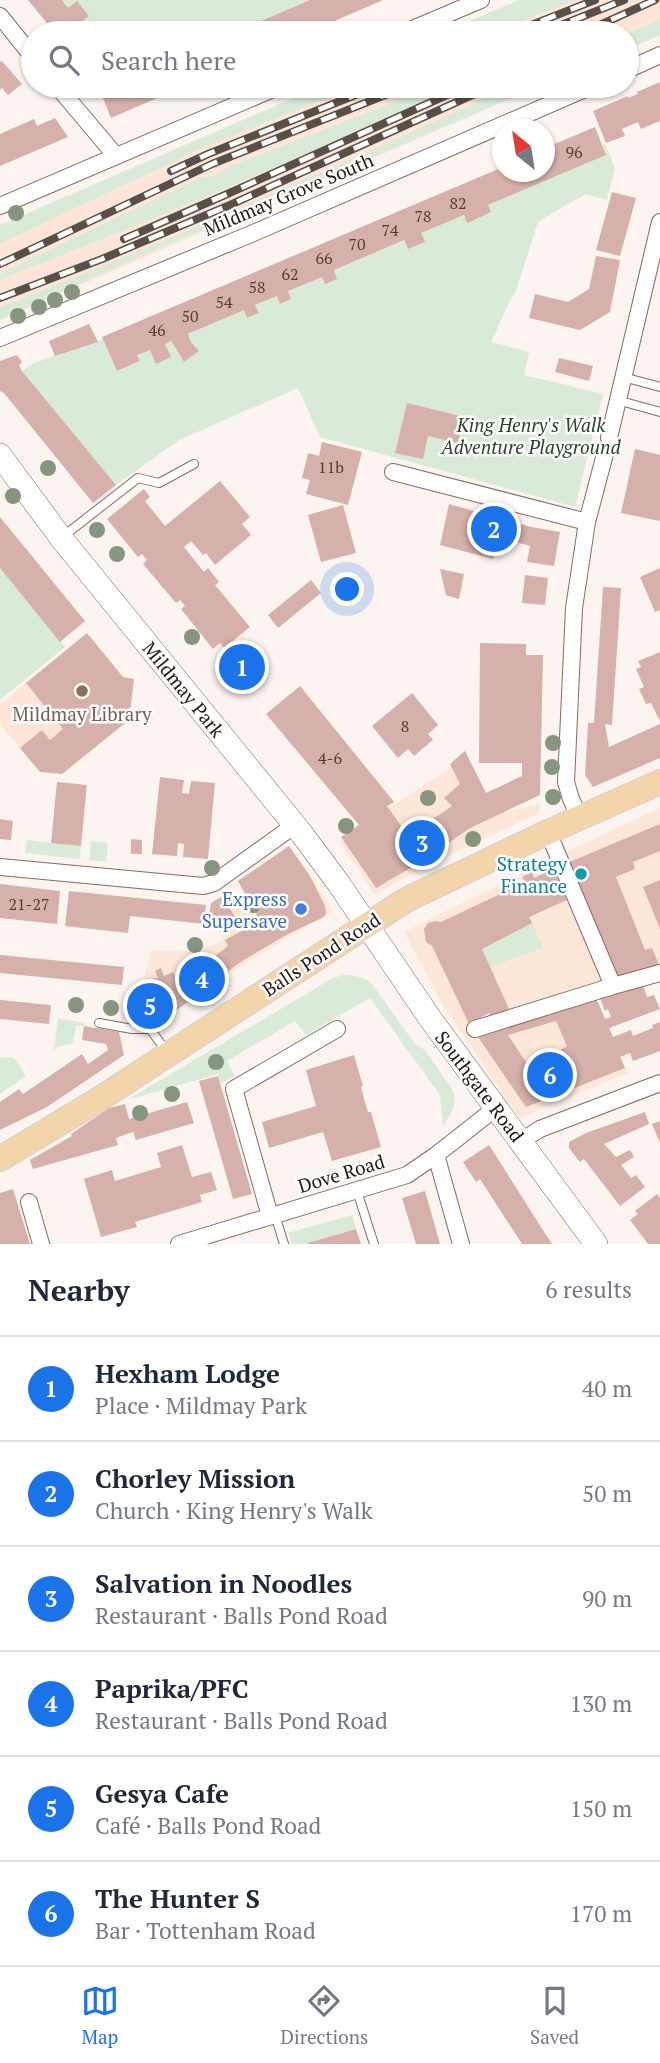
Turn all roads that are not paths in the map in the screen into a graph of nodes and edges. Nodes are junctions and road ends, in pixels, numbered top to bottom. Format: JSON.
{"nodes":[{"id":1,"x":481,"y":0,"type":"edge"},
{"id":2,"x":0,"y":16,"type":"edge"},
{"id":3,"x":431,"y":21,"type":"edge"},
{"id":4,"x":21,"y":42,"type":"edge"},
{"id":5,"x":660,"y":55,"type":"edge"},
{"id":6,"x":639,"y":65,"type":"edge"},
{"id":7,"x":67,"y":98,"type":"edge"},
{"id":8,"x":252,"y":98,"type":"edge"},
{"id":9,"x":564,"y":98,"type":"edge"},
{"id":10,"x":116,"y":156,"type":"junction"},
{"id":11,"x":0,"y":206,"type":"edge"},
{"id":12,"x":660,"y":222,"type":"edge"},
{"id":13,"x":0,"y":338,"type":"edge"},
{"id":14,"x":624,"y":377,"type":"junction"},
{"id":15,"x":660,"y":387,"type":"edge"},
{"id":16,"x":617,"y":400,"type":"junction"},
{"id":17,"x":660,"y":412,"type":"edge"},
{"id":18,"x":0,"y":454,"type":"edge"},
{"id":19,"x":194,"y":464,"type":"dead end"},
{"id":20,"x":393,"y":472,"type":"dead end"},
{"id":21,"x":587,"y":522,"type":"junction"},
{"id":22,"x":61,"y":538,"type":"junction"},
{"id":23,"x":660,"y":782,"type":"edge"},
{"id":24,"x":580,"y":818,"type":"junction"},
{"id":25,"x":295,"y":825,"type":"junction"},
{"id":26,"x":548,"y":832,"type":"junction"},
{"id":27,"x":0,"y":867,"type":"edge"},
{"id":28,"x":366,"y":925,"type":"junction"},
{"id":29,"x":660,"y":973,"type":"edge"},
{"id":30,"x":613,"y":986,"type":"junction"},
{"id":31,"x":99,"y":1023,"type":"dead end"},
{"id":32,"x":475,"y":1029,"type":"dead end"},
{"id":33,"x":343,"y":1030,"type":"dead end"},
{"id":34,"x":169,"y":1054,"type":"junction"},
{"id":35,"x":660,"y":1083,"type":"edge"},
{"id":36,"x":497,"y":1107,"type":"junction"},
{"id":37,"x":521,"y":1141,"type":"junction"},
{"id":38,"x":436,"y":1155,"type":"junction"},
{"id":39,"x":0,"y":1159,"type":"edge"},
{"id":40,"x":357,"y":1191,"type":"junction"},
{"id":41,"x":29,"y":1202,"type":"dead end"},
{"id":42,"x":272,"y":1216,"type":"junction"},
{"id":43,"x":41,"y":1244,"type":"edge"},
{"id":44,"x":179,"y":1244,"type":"edge"},
{"id":45,"x":284,"y":1244,"type":"edge"},
{"id":46,"x":374,"y":1244,"type":"edge"},
{"id":47,"x":461,"y":1244,"type":"edge"},
{"id":48,"x":596,"y":1244,"type":"edge"}],
"edges":[{"from":1,"to":3,"type":"street"},
{"from":2,"to":4,"type":"street"},
{"from":5,"to":6,"type":"street"},
{"from":7,"to":10,"type":"street"},
{"from":8,"to":10,"type":"street"},
{"from":9,"to":13,"type":"street","name":"Mildmay Grove South"},
{"from":10,"to":11,"type":"street"},
{"from":12,"to":14,"type":"street"},
{"from":14,"to":15,"type":"lane"},
{"from":14,"to":16,"type":"street"},
{"from":16,"to":17,"type":"lane"},
{"from":16,"to":21,"type":"street"},
{"from":18,"to":22,"type":"street","name":"Mildmay Park"},
{"from":19,"to":22,"type":"lane"},
{"from":20,"to":21,"type":"street"},
{"from":21,"to":24,"type":"street"},
{"from":22,"to":25,"type":"street","name":"Mildmay Park"},
{"from":23,"to":24,"type":"main road","name":"Balls Pond Road"},
{"from":24,"to":26,"type":"main road","name":"Balls Pond Road"},
{"from":25,"to":27,"type":"street"},
{"from":25,"to":28,"type":"street","name":"Mildmay Park"},
{"from":26,"to":28,"type":"main road","name":"Balls Pond Road"},
{"from":26,"to":30,"type":"street"},
{"from":28,"to":34,"type":"main road","name":"Balls Pond Road"},
{"from":28,"to":36,"type":"street","name":"Southgate Road"},
{"from":29,"to":30,"type":"street"},
{"from":30,"to":32,"type":"street"},
{"from":31,"to":34,"type":"lane"},
{"from":33,"to":42,"type":"street"},
{"from":34,"to":39,"type":"main road","name":"Balls Pond Road"},
{"from":35,"to":37,"type":"street"},
{"from":36,"to":37,"type":"street","name":"Southgate Road"},
{"from":36,"to":38,"type":"street","name":"Dove Road"},
{"from":37,"to":48,"type":"street","name":"Southgate Road"},
{"from":38,"to":40,"type":"street","name":"Dove Road"},
{"from":38,"to":47,"type":"street"},
{"from":40,"to":42,"type":"street","name":"Dove Road"},
{"from":40,"to":46,"type":"lane"},
{"from":41,"to":43,"type":"street"},
{"from":42,"to":44,"type":"street","name":"Dove Road"},
{"from":42,"to":45,"type":"lane"}]}
